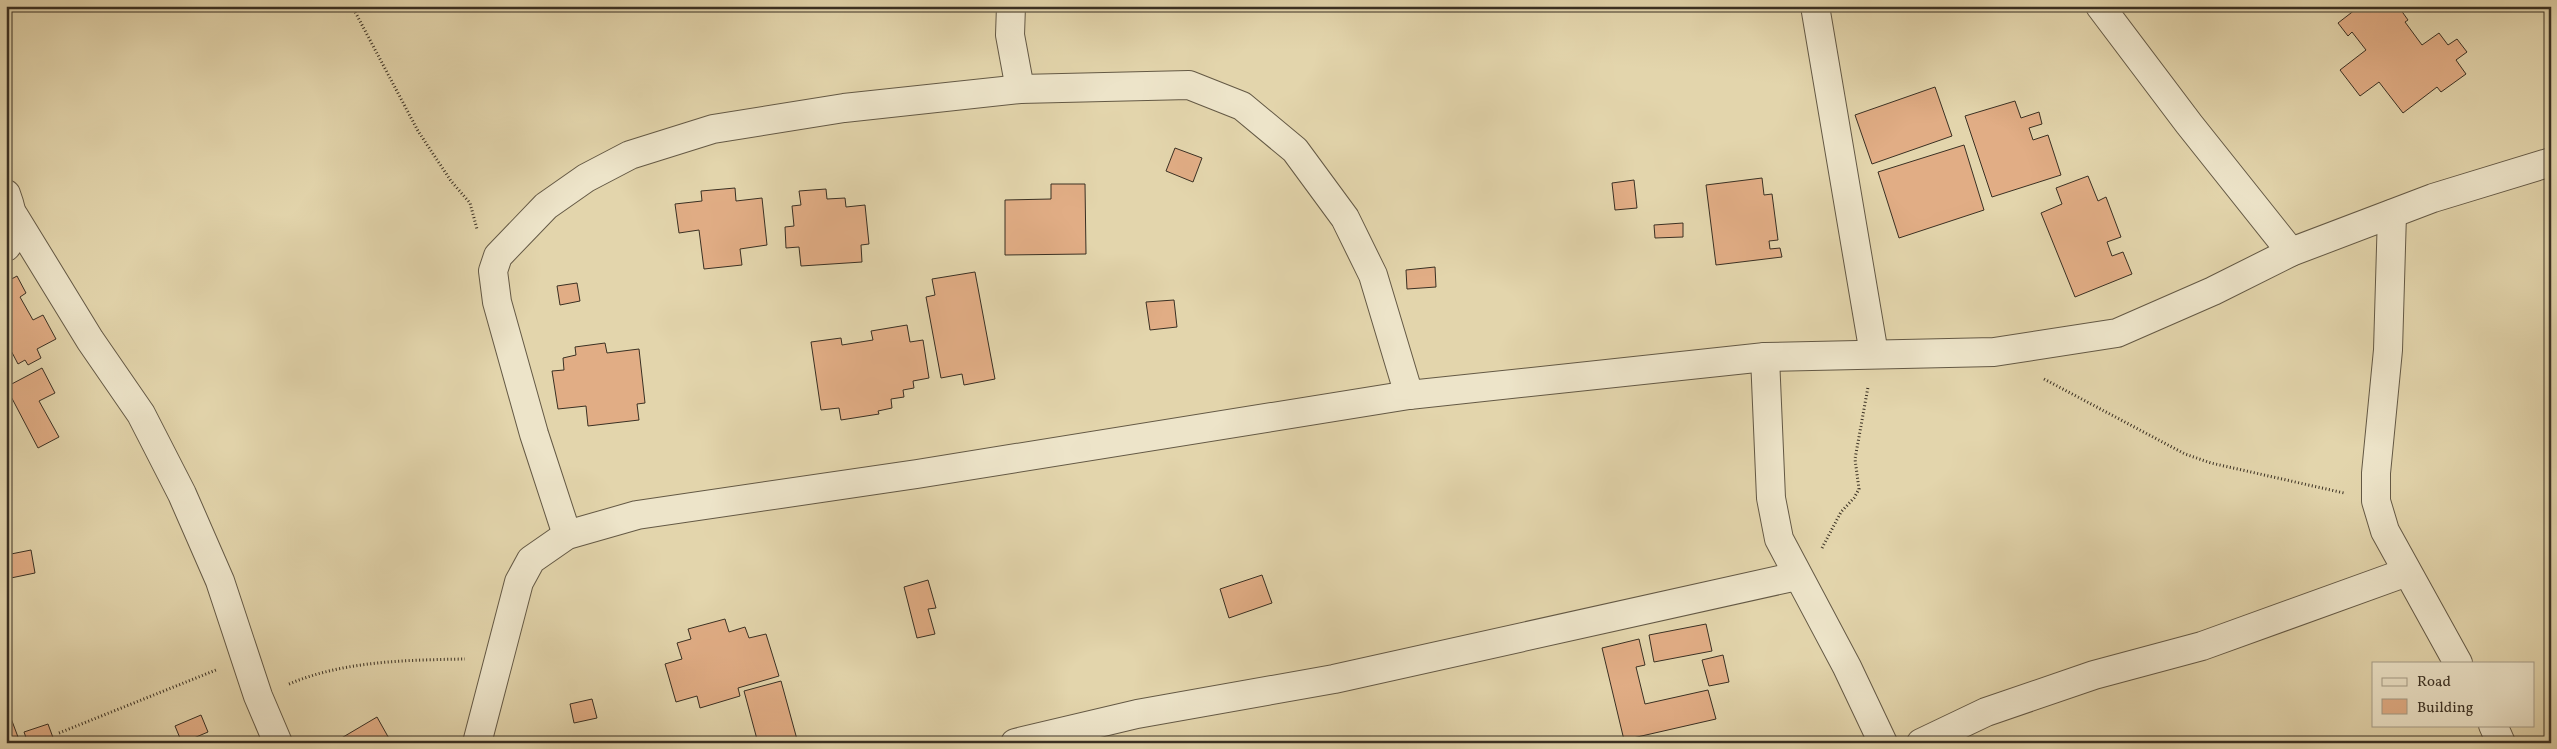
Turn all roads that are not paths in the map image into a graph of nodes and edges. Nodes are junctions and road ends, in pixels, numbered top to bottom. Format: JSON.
{"nodes":[{"id":1,"x":1010,"y":6,"type":"edge"},
{"id":2,"x":1815,"y":6,"type":"edge"},
{"id":3,"x":2100,"y":6,"type":"edge"},
{"id":4,"x":1020,"y":89,"type":"junction"},
{"id":5,"x":2551,"y":162,"type":"edge"},
{"id":6,"x":10,"y":205,"type":"edge"},
{"id":7,"x":2392,"y":214,"type":"junction"},
{"id":8,"x":6,"y":247,"type":"edge"},
{"id":9,"x":2292,"y":252,"type":"junction"},
{"id":10,"x":1874,"y":354,"type":"junction"},
{"id":11,"x":1765,"y":357,"type":"junction"},
{"id":12,"x":1409,"y":395,"type":"junction"},
{"id":13,"x":566,"y":535,"type":"junction"},
{"id":14,"x":2407,"y":572,"type":"junction"},
{"id":15,"x":1800,"y":582,"type":"junction"},
{"id":16,"x":2457,"y":662,"type":"edge"},
{"id":17,"x":2493,"y":726,"type":"edge"},
{"id":18,"x":278,"y":743,"type":"edge"},
{"id":19,"x":477,"y":743,"type":"edge"},
{"id":20,"x":1015,"y":743,"type":"edge"},
{"id":21,"x":1883,"y":743,"type":"edge"},
{"id":22,"x":1921,"y":743,"type":"edge"},
{"id":23,"x":2501,"y":743,"type":"edge"}],
"edges":[{"from":1,"to":4,"type":"street"},
{"from":2,"to":10,"type":"street"},
{"from":3,"to":9,"type":"street"},
{"from":4,"to":12,"type":"street"},
{"from":4,"to":13,"type":"street"},
{"from":5,"to":7,"type":"street"},
{"from":6,"to":8,"type":"street"},
{"from":6,"to":18,"type":"street"},
{"from":7,"to":9,"type":"street"},
{"from":7,"to":14,"type":"street"},
{"from":9,"to":10,"type":"street"},
{"from":10,"to":11,"type":"street"},
{"from":11,"to":12,"type":"street"},
{"from":11,"to":15,"type":"street"},
{"from":12,"to":13,"type":"street"},
{"from":13,"to":19,"type":"street"},
{"from":14,"to":16,"type":"street"},
{"from":14,"to":22,"type":"street"},
{"from":15,"to":20,"type":"street"},
{"from":15,"to":21,"type":"street"},
{"from":17,"to":23,"type":"street"}]}
